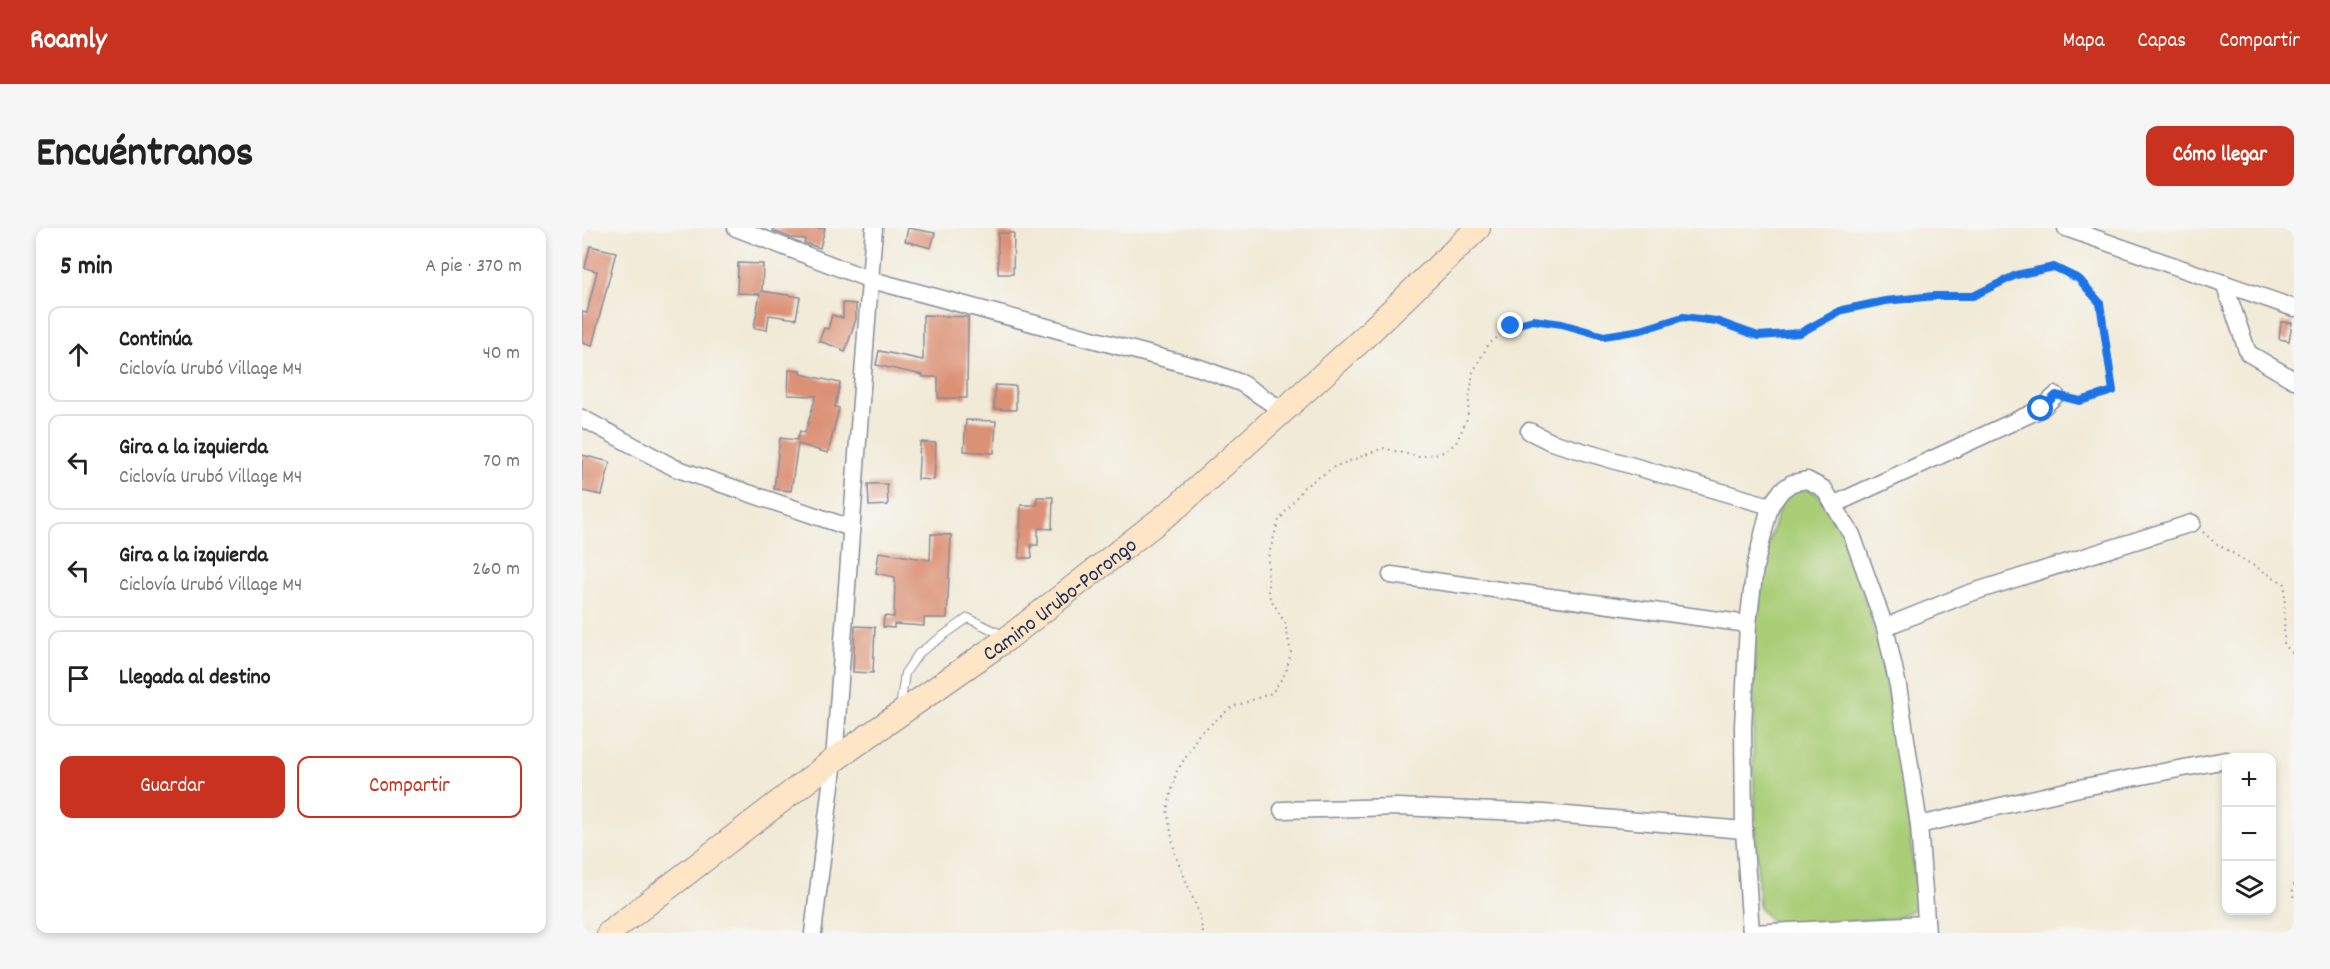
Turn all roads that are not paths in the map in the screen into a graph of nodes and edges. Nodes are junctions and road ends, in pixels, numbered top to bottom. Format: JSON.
{"nodes":[{"id":1,"x":736,"y":228,"type":"edge"},
{"id":2,"x":874,"y":228,"type":"edge"},
{"id":3,"x":1478,"y":228,"type":"edge"},
{"id":4,"x":2066,"y":228,"type":"edge"},
{"id":5,"x":868,"y":279,"type":"junction"},
{"id":6,"x":2224,"y":284,"type":"junction"},
{"id":7,"x":2294,"y":308,"type":"edge"},
{"id":8,"x":2294,"y":380,"type":"edge"},
{"id":9,"x":2056,"y":395,"type":"road end"},
{"id":10,"x":1282,"y":411,"type":"junction"},
{"id":11,"x":582,"y":418,"type":"edge"},
{"id":12,"x":1529,"y":431,"type":"dead end"},
{"id":13,"x":1835,"y":504,"type":"junction"},
{"id":14,"x":1770,"y":506,"type":"junction"},
{"id":15,"x":2192,"y":523,"type":"road end"},
{"id":16,"x":851,"y":528,"type":"junction"},
{"id":17,"x":1391,"y":575,"type":"dead end"},
{"id":18,"x":1748,"y":624,"type":"junction"},
{"id":19,"x":1886,"y":627,"type":"junction"},
{"id":20,"x":1008,"y":638,"type":"junction"},
{"id":21,"x":899,"y":714,"type":"junction"},
{"id":22,"x":834,"y":760,"type":"junction"},
{"id":23,"x":2222,"y":761,"type":"edge"},
{"id":24,"x":1282,"y":810,"type":"dead end"},
{"id":25,"x":1919,"y":825,"type":"junction"},
{"id":26,"x":1744,"y":830,"type":"junction"},
{"id":27,"x":1926,"y":929,"type":"edge"},
{"id":28,"x":609,"y":933,"type":"edge"},
{"id":29,"x":813,"y":933,"type":"edge"},
{"id":30,"x":1751,"y":933,"type":"edge"}],
"edges":[{"from":1,"to":5,"type":"street"},
{"from":2,"to":5,"type":"street"},
{"from":3,"to":10,"type":"main road","name":"Camino Urubo-Porongo"},
{"from":4,"to":6,"type":"street"},
{"from":5,"to":10,"type":"street"},
{"from":5,"to":16,"type":"street"},
{"from":6,"to":7,"type":"street"},
{"from":6,"to":8,"type":"street"},
{"from":9,"to":13,"type":"street"},
{"from":10,"to":20,"type":"main road","name":"Camino Urubo-Porongo"},
{"from":11,"to":16,"type":"street"},
{"from":12,"to":14,"type":"street"},
{"from":13,"to":14,"type":"street"},
{"from":13,"to":19,"type":"street"},
{"from":14,"to":18,"type":"street"},
{"from":15,"to":19,"type":"street"},
{"from":16,"to":22,"type":"street"},
{"from":17,"to":18,"type":"street"},
{"from":18,"to":26,"type":"street"},
{"from":19,"to":25,"type":"street"},
{"from":20,"to":21,"type":"main road","name":"Camino Urubo-Porongo"},
{"from":20,"to":21,"type":"lane"},
{"from":21,"to":22,"type":"main road","name":"Camino Urubo-Porongo"},
{"from":22,"to":28,"type":"main road","name":"Camino Urubo-Porongo"},
{"from":22,"to":29,"type":"street"},
{"from":23,"to":25,"type":"street"},
{"from":24,"to":26,"type":"street"},
{"from":25,"to":27,"type":"street"},
{"from":26,"to":30,"type":"street"},
{"from":27,"to":30,"type":"street"}]}
